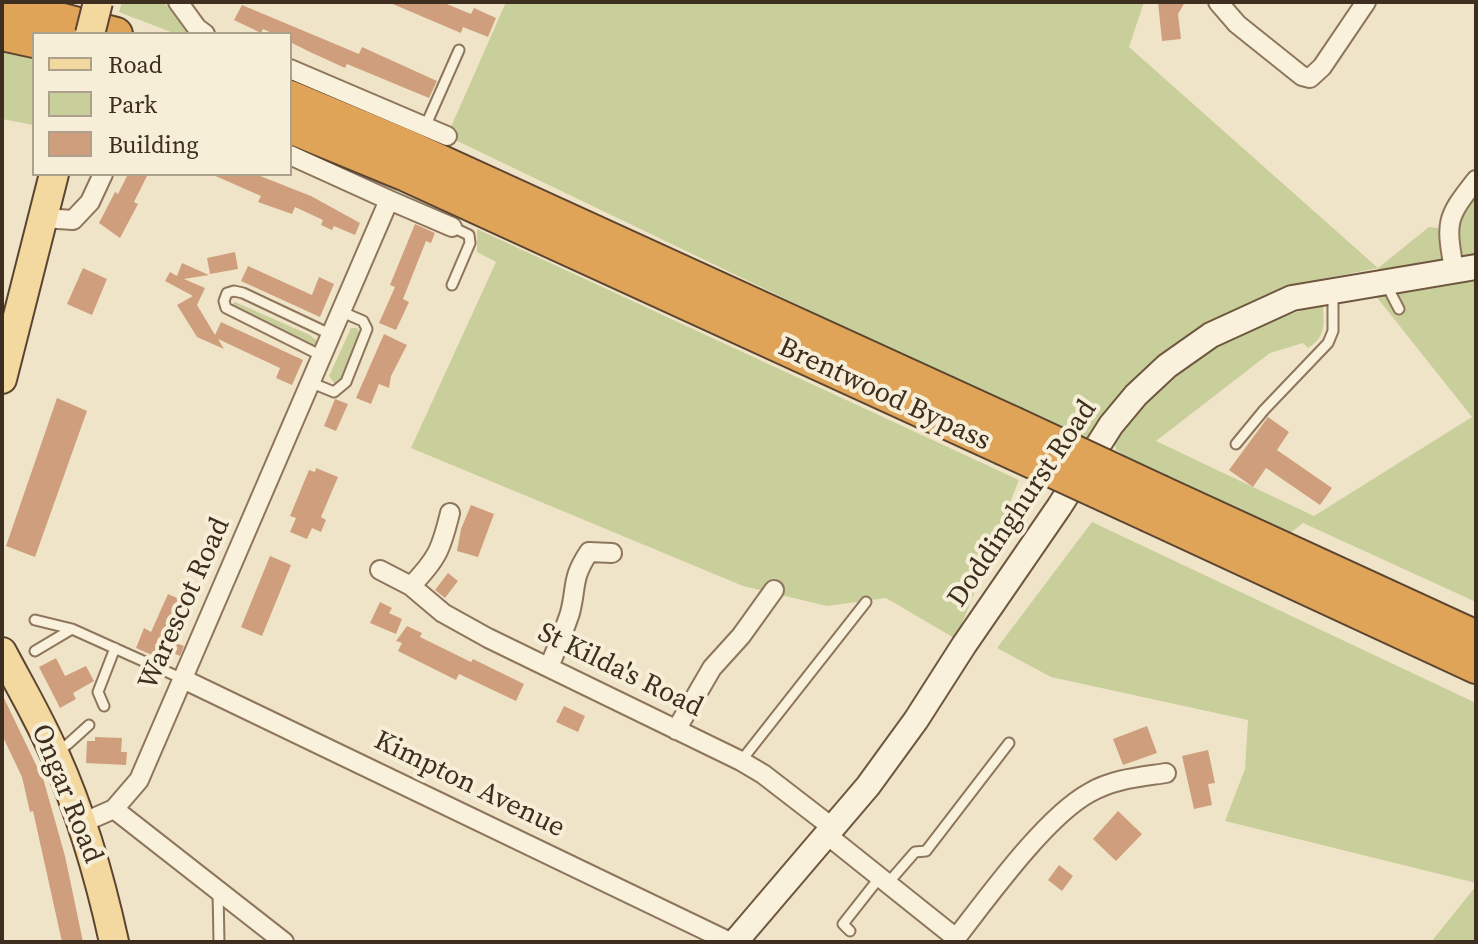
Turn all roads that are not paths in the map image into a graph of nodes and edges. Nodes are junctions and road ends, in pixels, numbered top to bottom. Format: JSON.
{"nodes":[{"id":1,"x":98,"y":2,"type":"edge"},
{"id":2,"x":178,"y":2,"type":"edge"},
{"id":3,"x":1366,"y":2,"type":"edge"},
{"id":4,"x":2,"y":4,"type":"edge"},
{"id":5,"x":1223,"y":8,"type":"edge"},
{"id":6,"x":90,"y":32,"type":"edge"},
{"id":7,"x":108,"y":32,"type":"edge"},
{"id":8,"x":202,"y":32,"type":"edge"},
{"id":9,"x":2,"y":34,"type":"edge"},
{"id":10,"x":32,"y":41,"type":"edge"},
{"id":11,"x":459,"y":50,"type":"dead end"},
{"id":12,"x":292,"y":70,"type":"edge"},
{"id":13,"x":292,"y":98,"type":"edge"},
{"id":14,"x":425,"y":127,"type":"junction"},
{"id":15,"x":292,"y":128,"type":"edge"},
{"id":16,"x":447,"y":136,"type":"dead end"},
{"id":17,"x":292,"y":156,"type":"edge"},
{"id":18,"x":54,"y":176,"type":"edge"},
{"id":19,"x":102,"y":176,"type":"edge"},
{"id":20,"x":1476,"y":180,"type":"edge"},
{"id":21,"x":389,"y":200,"type":"junction"},
{"id":22,"x":43,"y":218,"type":"junction"},
{"id":23,"x":452,"y":227,"type":"joint"},
{"id":24,"x":1465,"y":269,"type":"edge"},
{"id":25,"x":1386,"y":284,"type":"junction"},
{"id":26,"x":452,"y":285,"type":"dead end"},
{"id":27,"x":1333,"y":290,"type":"junction"},
{"id":28,"x":1399,"y":309,"type":"dead end"},
{"id":29,"x":342,"y":312,"type":"junction"},
{"id":30,"x":332,"y":335,"type":"junction"},
{"id":31,"x":322,"y":356,"type":"junction"},
{"id":32,"x":2,"y":379,"type":"edge"},
{"id":33,"x":312,"y":383,"type":"junction"},
{"id":34,"x":1007,"y":436,"type":"junction"},
{"id":35,"x":1236,"y":444,"type":"dead end"},
{"id":36,"x":1155,"y":504,"type":"junction"},
{"id":37,"x":450,"y":513,"type":"dead end"},
{"id":38,"x":612,"y":553,"type":"dead end"},
{"id":39,"x":380,"y":570,"type":"dead end"},
{"id":40,"x":411,"y":586,"type":"junction"},
{"id":41,"x":774,"y":590,"type":"dead end"},
{"id":42,"x":866,"y":602,"type":"dead end"},
{"id":43,"x":35,"y":620,"type":"dead end"},
{"id":44,"x":72,"y":629,"type":"junction"},
{"id":45,"x":1476,"y":637,"type":"edge"},
{"id":46,"x":115,"y":648,"type":"junction"},
{"id":47,"x":35,"y":651,"type":"dead end"},
{"id":48,"x":2,"y":652,"type":"edge"},
{"id":49,"x":549,"y":667,"type":"junction"},
{"id":50,"x":1476,"y":667,"type":"edge"},
{"id":51,"x":183,"y":679,"type":"junction"},
{"id":52,"x":104,"y":706,"type":"dead end"},
{"id":53,"x":89,"y":725,"type":"dead end"},
{"id":54,"x":676,"y":730,"type":"junction"},
{"id":55,"x":1009,"y":743,"type":"dead end"},
{"id":56,"x":54,"y":753,"type":"junction"},
{"id":57,"x":741,"y":761,"type":"junction"},
{"id":58,"x":1166,"y":773,"type":"dead end"},
{"id":59,"x":114,"y":809,"type":"junction"},
{"id":60,"x":82,"y":823,"type":"junction"},
{"id":61,"x":830,"y":832,"type":"junction"},
{"id":62,"x":884,"y":880,"type":"junction"},
{"id":63,"x":218,"y":891,"type":"junction"},
{"id":64,"x":850,"y":931,"type":"dead end"},
{"id":65,"x":954,"y":940,"type":"edge"},
{"id":66,"x":114,"y":942,"type":"edge"},
{"id":67,"x":219,"y":942,"type":"edge"},
{"id":68,"x":284,"y":942,"type":"edge"},
{"id":69,"x":733,"y":942,"type":"edge"}],
"edges":[{"from":1,"to":6,"type":"main road","bridge":true},
{"from":2,"to":8,"type":"street"},
{"from":3,"to":5,"type":"street"},
{"from":4,"to":7,"type":"highway"},
{"from":9,"to":10,"type":"highway"},
{"from":11,"to":14,"type":"lane"},
{"from":12,"to":14,"type":"street"},
{"from":13,"to":34,"type":"highway","name":"Brentwood Bypass"},
{"from":14,"to":16,"type":"street"},
{"from":15,"to":34,"type":"highway","name":"Brentwood Bypass"},
{"from":17,"to":21,"type":"street"},
{"from":18,"to":22,"type":"main road"},
{"from":19,"to":22,"type":"street"},
{"from":20,"to":24,"type":"street"},
{"from":21,"to":23,"type":"street"},
{"from":21,"to":29,"type":"street","name":"Warescot Road"},
{"from":22,"to":32,"type":"main road"},
{"from":23,"to":26,"type":"lane"},
{"from":24,"to":25,"type":"street","name":"Doddinghurst Road"},
{"from":25,"to":27,"type":"street","name":"Doddinghurst Road"},
{"from":25,"to":28,"type":"lane"},
{"from":27,"to":35,"type":"lane"},
{"from":27,"to":61,"type":"street","name":"Doddinghurst Road"},
{"from":29,"to":30,"type":"street","name":"Warescot Road"},
{"from":29,"to":33,"type":"lane"},
{"from":30,"to":31,"type":"street","name":"Warescot Road"},
{"from":30,"to":31,"type":"lane"},
{"from":31,"to":33,"type":"street","name":"Warescot Road"},
{"from":33,"to":51,"type":"street","name":"Warescot Road"},
{"from":34,"to":36,"type":"highway","name":"Brentwood Bypass","bridge":true},
{"from":36,"to":45,"type":"highway","name":"Brentwood Bypass"},
{"from":36,"to":50,"type":"highway","name":"Brentwood Bypass"},
{"from":37,"to":40,"type":"street"},
{"from":38,"to":49,"type":"street"},
{"from":39,"to":40,"type":"street","name":"St Kilda's Road"},
{"from":40,"to":49,"type":"street","name":"St Kilda's Road"},
{"from":41,"to":54,"type":"street"},
{"from":42,"to":57,"type":"lane"},
{"from":43,"to":44,"type":"lane"},
{"from":44,"to":46,"type":"lane"},
{"from":44,"to":47,"type":"lane"},
{"from":46,"to":51,"type":"lane"},
{"from":46,"to":52,"type":"lane"},
{"from":48,"to":56,"type":"main road","name":"Ongar Road"},
{"from":49,"to":54,"type":"street","name":"St Kilda's Road"},
{"from":51,"to":59,"type":"street","name":"Warescot Road"},
{"from":51,"to":69,"type":"street","name":"Kimpton Avenue"},
{"from":53,"to":56,"type":"lane"},
{"from":54,"to":57,"type":"street","name":"St Kilda's Road"},
{"from":55,"to":62,"type":"lane"},
{"from":56,"to":60,"type":"main road","name":"Ongar Road"},
{"from":57,"to":61,"type":"street","name":"St Kilda's Road"},
{"from":58,"to":65,"type":"street"},
{"from":59,"to":60,"type":"street","name":"Warescot Road"},
{"from":59,"to":63,"type":"street"},
{"from":60,"to":66,"type":"main road","name":"Ongar Road"},
{"from":61,"to":62,"type":"street","name":"St Kilda's Road"},
{"from":61,"to":69,"type":"street","name":"Doddinghurst Road"},
{"from":62,"to":64,"type":"lane"},
{"from":62,"to":65,"type":"street","name":"St Kilda's Road"},
{"from":63,"to":67,"type":"lane"},
{"from":63,"to":68,"type":"street"}]}
